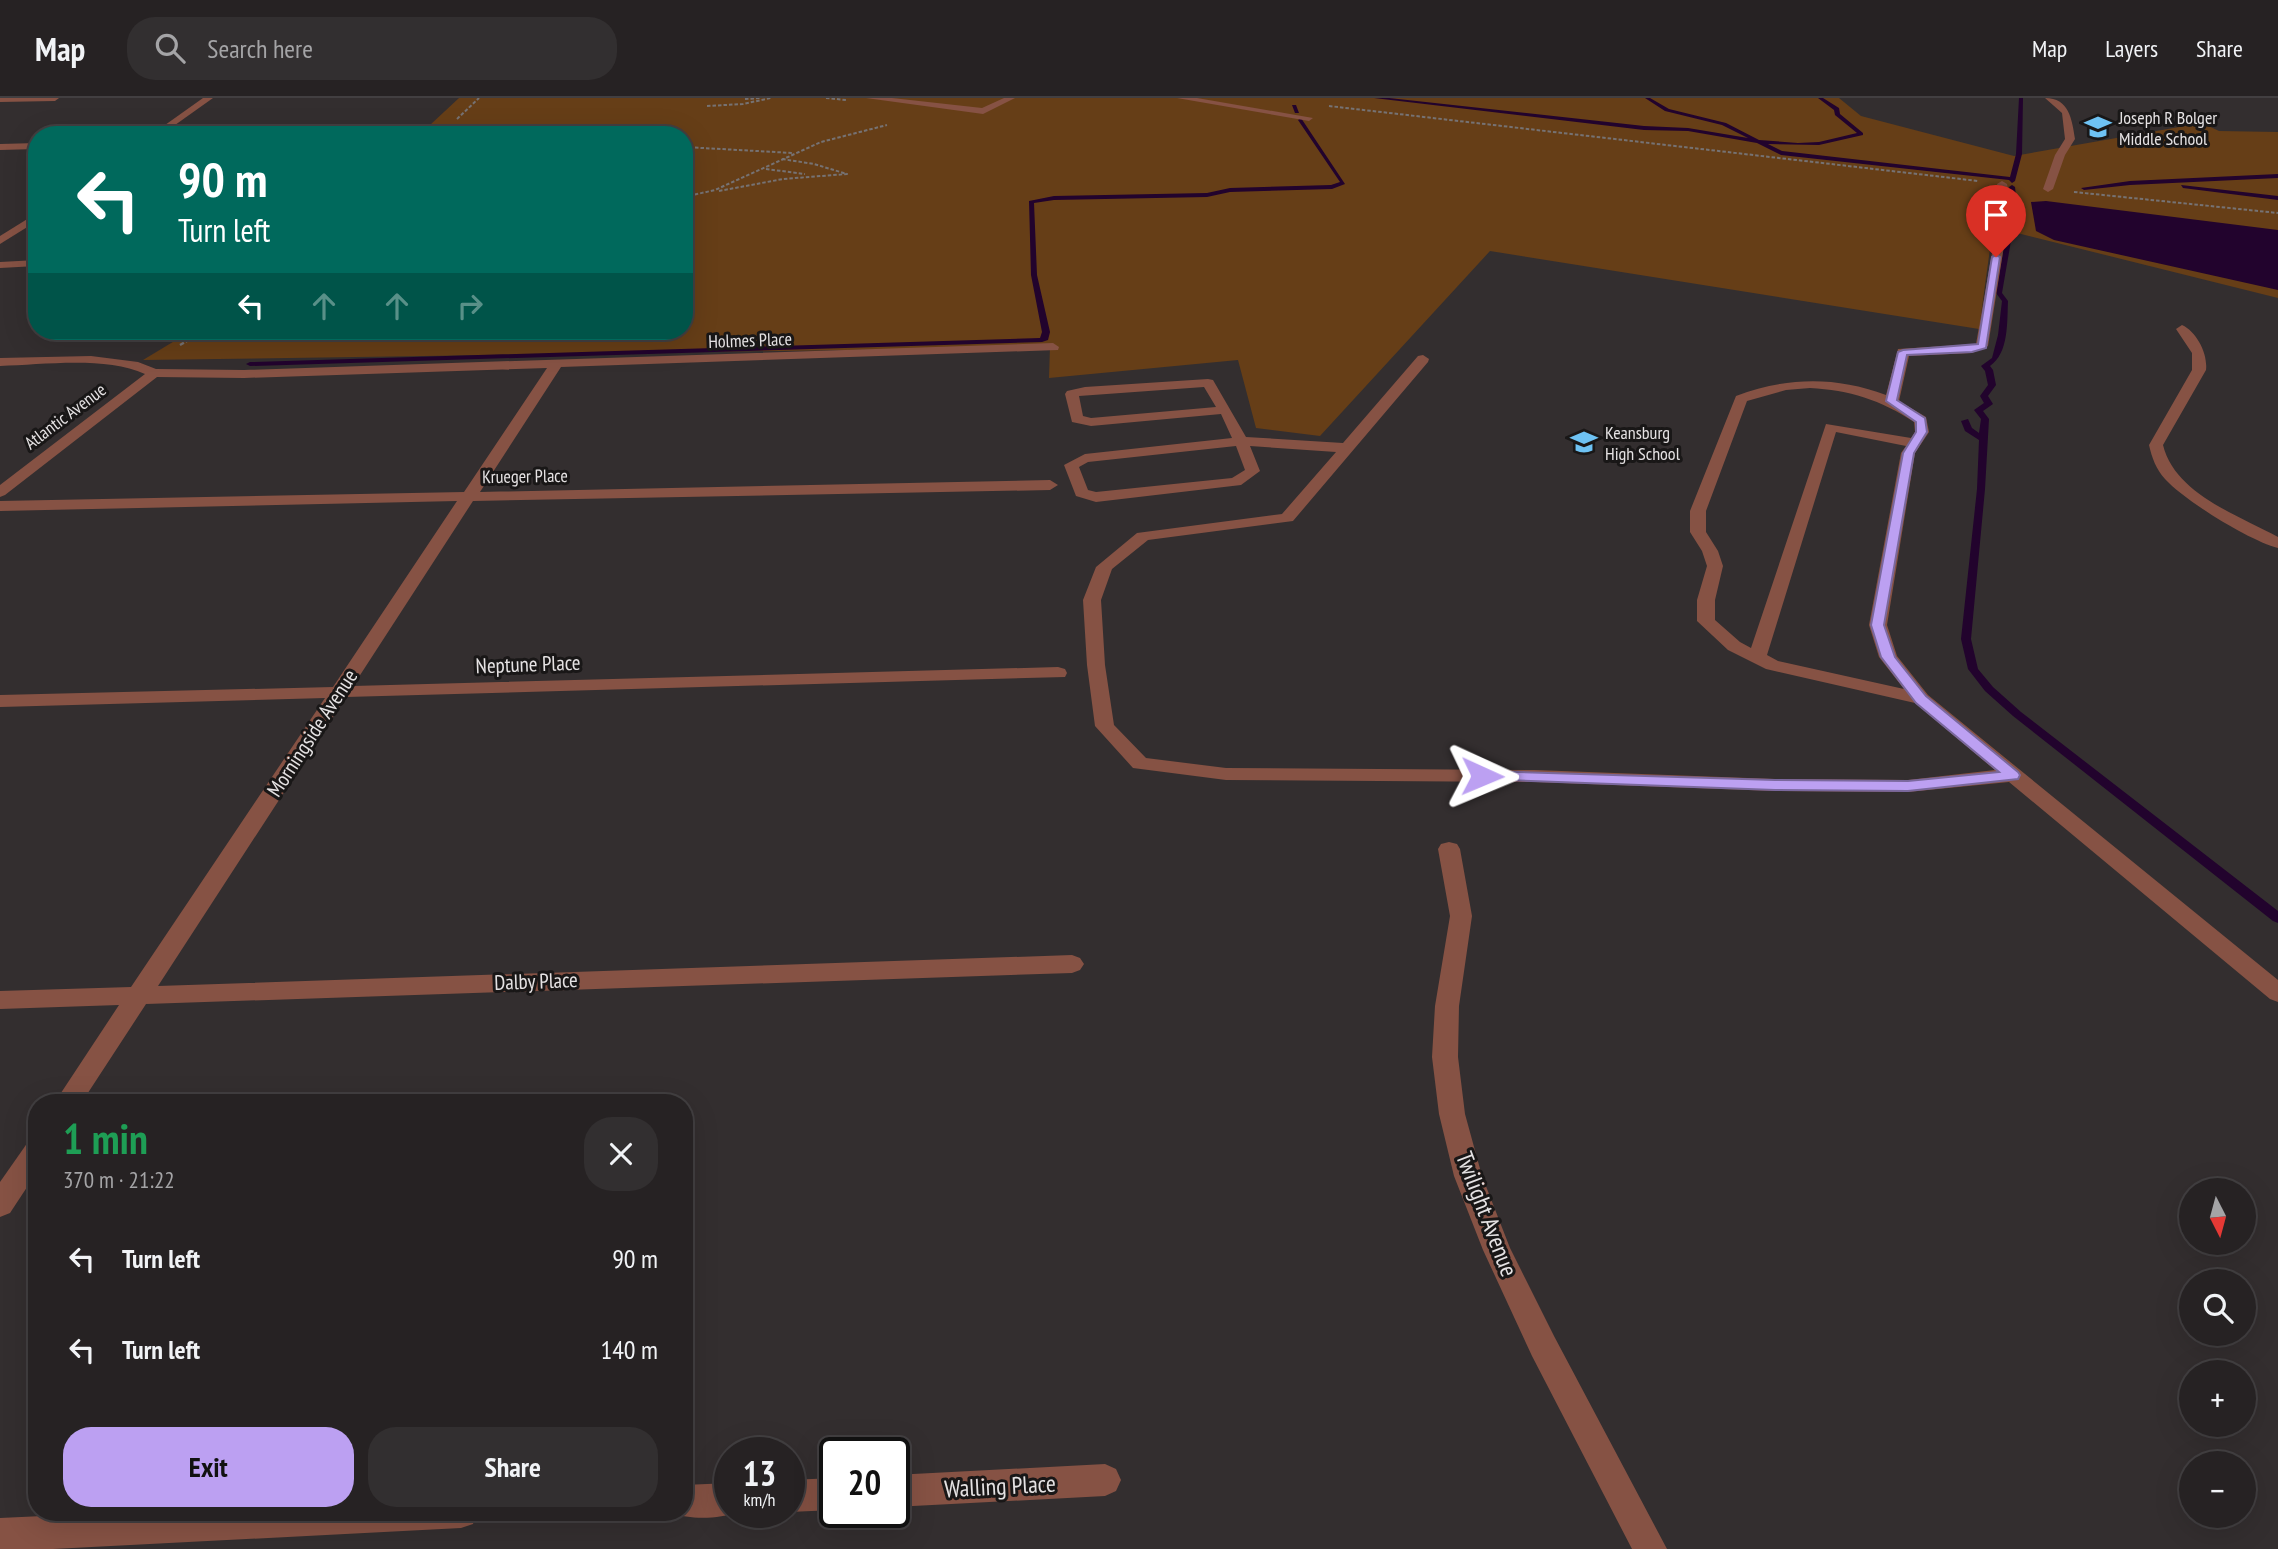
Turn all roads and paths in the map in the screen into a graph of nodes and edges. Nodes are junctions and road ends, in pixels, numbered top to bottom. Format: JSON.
{"nodes":[{"id":1,"x":55,"y":98,"type":"edge"},
{"id":2,"x":209,"y":98,"type":"edge"},
{"id":3,"x":480,"y":98,"type":"edge"},
{"id":4,"x":770,"y":98,"type":"edge"},
{"id":5,"x":870,"y":98,"type":"edge"},
{"id":6,"x":1011,"y":98,"type":"edge"},
{"id":7,"x":1181,"y":98,"type":"edge"},
{"id":8,"x":2049,"y":98,"type":"edge"},
{"id":9,"x":0,"y":99,"type":"edge"},
{"id":10,"x":745,"y":99,"type":"edge"},
{"id":11,"x":707,"y":106,"type":"dead end"},
{"id":12,"x":1327,"y":106,"type":"dead end"},
{"id":13,"x":1309,"y":118,"type":"dead end"},
{"id":14,"x":893,"y":124,"type":"dead end"},
{"id":15,"x":452,"y":125,"type":"edge"},
{"id":16,"x":168,"y":126,"type":"edge"},
{"id":17,"x":28,"y":146,"type":"edge"},
{"id":18,"x":0,"y":147,"type":"edge"},
{"id":19,"x":693,"y":147,"type":"edge"},
{"id":20,"x":794,"y":153,"type":"junction"},
{"id":21,"x":782,"y":159,"type":"junction"},
{"id":22,"x":766,"y":169,"type":"junction"},
{"id":23,"x":813,"y":176,"type":"junction"},
{"id":24,"x":2002,"y":184,"type":"joint"},
{"id":25,"x":2048,"y":189,"type":"joint"},
{"id":26,"x":694,"y":195,"type":"joint"},
{"id":27,"x":2278,"y":213,"type":"edge"},
{"id":28,"x":28,"y":222,"type":"edge"},
{"id":29,"x":0,"y":241,"type":"edge"},
{"id":30,"x":28,"y":263,"type":"edge"},
{"id":31,"x":0,"y":265,"type":"edge"},
{"id":32,"x":2182,"y":329,"type":"dead end"},
{"id":33,"x":1053,"y":347,"type":"dead end"},
{"id":34,"x":1423,"y":359,"type":"dead end"},
{"id":35,"x":0,"y":362,"type":"edge"},
{"id":36,"x":557,"y":363,"type":"junction"},
{"id":37,"x":154,"y":373,"type":"junction"},
{"id":38,"x":1892,"y":401,"type":"junction"},
{"id":39,"x":1224,"y":410,"type":"junction"},
{"id":40,"x":1242,"y":441,"type":"junction"},
{"id":41,"x":1915,"y":443,"type":"junction"},
{"id":42,"x":1346,"y":447,"type":"junction"},
{"id":43,"x":1050,"y":485,"type":"dead end"},
{"id":44,"x":0,"y":492,"type":"edge"},
{"id":45,"x":467,"y":497,"type":"junction"},
{"id":46,"x":0,"y":506,"type":"edge"},
{"id":47,"x":2278,"y":543,"type":"edge"},
{"id":48,"x":1757,"y":657,"type":"junction"},
{"id":49,"x":1058,"y":673,"type":"dead end"},
{"id":50,"x":339,"y":691,"type":"junction"},
{"id":51,"x":1921,"y":699,"type":"junction"},
{"id":52,"x":0,"y":701,"type":"edge"},
{"id":53,"x":2013,"y":775,"type":"junction"},
{"id":54,"x":1449,"y":849,"type":"dead end"},
{"id":55,"x":1072,"y":964,"type":"dead end"},
{"id":56,"x":2278,"y":993,"type":"edge"},
{"id":57,"x":140,"y":995,"type":"junction"},
{"id":58,"x":0,"y":1000,"type":"edge"},
{"id":59,"x":73,"y":1094,"type":"edge"},
{"id":60,"x":28,"y":1163,"type":"edge"},
{"id":61,"x":0,"y":1205,"type":"edge"},
{"id":62,"x":1105,"y":1480,"type":"dead end"},
{"id":63,"x":910,"y":1490,"type":"edge"},
{"id":64,"x":714,"y":1500,"type":"edge"},
{"id":65,"x":693,"y":1501,"type":"edge"},
{"id":66,"x":281,"y":1521,"type":"edge"},
{"id":67,"x":0,"y":1535,"type":"edge"},
{"id":68,"x":1650,"y":1549,"type":"edge"}],
"edges":[{"from":1,"to":9,"type":"street"},
{"from":2,"to":16,"type":"street"},
{"from":3,"to":15,"type":"path"},
{"from":4,"to":10,"type":"path"},
{"from":4,"to":11,"type":"path"},
{"from":5,"to":6,"type":"street"},
{"from":7,"to":13,"type":"street"},
{"from":8,"to":25,"type":"street"},
{"from":12,"to":24,"type":"path"},
{"from":14,"to":20,"type":"path"},
{"from":17,"to":18,"type":"street"},
{"from":19,"to":20,"type":"path"},
{"from":20,"to":21,"type":"path"},
{"from":21,"to":22,"type":"path"},
{"from":21,"to":23,"type":"path"},
{"from":22,"to":23,"type":"path"},
{"from":22,"to":26,"type":"path"},
{"from":23,"to":26,"type":"path"},
{"from":24,"to":38,"type":"street"},
{"from":25,"to":27,"type":"path"},
{"from":28,"to":29,"type":"street"},
{"from":30,"to":31,"type":"street"},
{"from":32,"to":47,"type":"street"},
{"from":33,"to":36,"type":"street","name":"Holmes Place"},
{"from":34,"to":42,"type":"street"},
{"from":35,"to":37,"type":"street","name":"Holmes Place"},
{"from":36,"to":37,"type":"street","name":"Holmes Place"},
{"from":36,"to":45,"type":"street","name":"Morningside Avenue"},
{"from":37,"to":44,"type":"street","name":"Atlantic Avenue"},
{"from":38,"to":41,"type":"street"},
{"from":38,"to":48,"type":"street"},
{"from":39,"to":39,"type":"street"},
{"from":39,"to":40,"type":"street"},
{"from":40,"to":40,"type":"street"},
{"from":40,"to":42,"type":"street"},
{"from":41,"to":48,"type":"street"},
{"from":41,"to":51,"type":"street"},
{"from":42,"to":53,"type":"street"},
{"from":43,"to":45,"type":"street","name":"Krueger Place"},
{"from":45,"to":46,"type":"street","name":"Krueger Place"},
{"from":45,"to":50,"type":"street","name":"Morningside Avenue"},
{"from":48,"to":51,"type":"street"},
{"from":49,"to":50,"type":"street","name":"Neptune Place"},
{"from":50,"to":52,"type":"street","name":"Neptune Place"},
{"from":50,"to":57,"type":"street","name":"Morningside Avenue"},
{"from":51,"to":53,"type":"street"},
{"from":53,"to":56,"type":"street"},
{"from":54,"to":68,"type":"street","name":"Twilight Avenue"},
{"from":55,"to":57,"type":"street","name":"Dalby Place"},
{"from":57,"to":58,"type":"street","name":"Dalby Place"},
{"from":57,"to":59,"type":"street","name":"Morningside Avenue"},
{"from":60,"to":61,"type":"street"},
{"from":62,"to":63,"type":"street","name":"Walling Place"},
{"from":64,"to":65,"type":"street"},
{"from":66,"to":67,"type":"street"}]}
